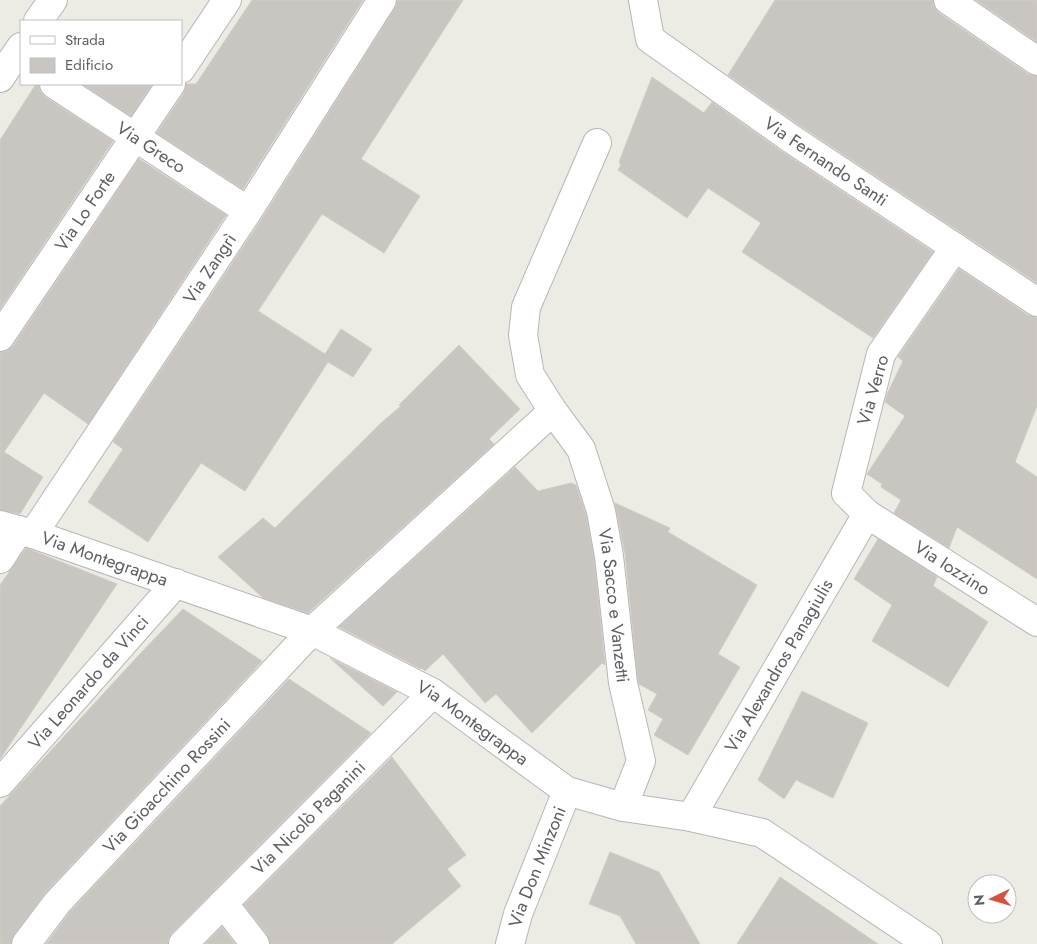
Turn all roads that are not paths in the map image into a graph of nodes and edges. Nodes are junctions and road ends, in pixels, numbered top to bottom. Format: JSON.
{"nodes":[{"id":1,"x":53,"y":0,"type":"edge"},
{"id":2,"x":227,"y":0,"type":"edge"},
{"id":3,"x":382,"y":0,"type":"edge"},
{"id":4,"x":643,"y":0,"type":"edge"},
{"id":5,"x":948,"y":0,"type":"edge"},
{"id":6,"x":39,"y":20,"type":"edge"},
{"id":7,"x":1037,"y":61,"type":"edge"},
{"id":8,"x":182,"y":68,"type":"edge"},
{"id":9,"x":56,"y":85,"type":"edge"},
{"id":10,"x":170,"y":85,"type":"edge"},
{"id":11,"x":136,"y":137,"type":"junction"},
{"id":12,"x":598,"y":143,"type":"dead end"},
{"id":13,"x":248,"y":211,"type":"junction"},
{"id":14,"x":955,"y":247,"type":"junction"},
{"id":15,"x":1037,"y":302,"type":"edge"},
{"id":16,"x":0,"y":337,"type":"edge"},
{"id":17,"x":553,"y":411,"type":"junction"},
{"id":18,"x":867,"y":514,"type":"junction"},
{"id":19,"x":18,"y":530,"type":"edge"},
{"id":20,"x":0,"y":559,"type":"edge"},
{"id":21,"x":176,"y":583,"type":"junction"},
{"id":22,"x":1037,"y":622,"type":"edge"},
{"id":23,"x":312,"y":630,"type":"junction"},
{"id":24,"x":433,"y":694,"type":"junction"},
{"id":25,"x":0,"y":783,"type":"edge"},
{"id":26,"x":567,"y":791,"type":"junction"},
{"id":27,"x":623,"y":807,"type":"junction"},
{"id":28,"x":691,"y":817,"type":"junction"},
{"id":29,"x":223,"y":903,"type":"junction"},
{"id":30,"x":26,"y":944,"type":"edge"},
{"id":31,"x":183,"y":944,"type":"edge"},
{"id":32,"x":255,"y":944,"type":"edge"},
{"id":33,"x":510,"y":944,"type":"edge"},
{"id":34,"x":928,"y":944,"type":"edge"}],
"edges":[{"from":1,"to":6,"type":"street"},
{"from":2,"to":8,"type":"street"},
{"from":3,"to":13,"type":"street","name":"Via Zangrì"},
{"from":4,"to":14,"type":"street","name":"Via Fernando Santi"},
{"from":5,"to":7,"type":"street"},
{"from":9,"to":11,"type":"street","name":"Via Greco"},
{"from":10,"to":11,"type":"street","name":"Via Lo Forte"},
{"from":11,"to":13,"type":"street","name":"Via Greco"},
{"from":11,"to":16,"type":"street","name":"Via Lo Forte"},
{"from":12,"to":17,"type":"street","name":"Via Sacco e Vanzetti"},
{"from":13,"to":19,"type":"street","name":"Via Zangrì"},
{"from":14,"to":15,"type":"street","name":"Via Fernando Santi"},
{"from":14,"to":18,"type":"street","name":"Via Verro"},
{"from":17,"to":23,"type":"street"},
{"from":17,"to":27,"type":"street","name":"Via Sacco e Vanzetti"},
{"from":18,"to":22,"type":"street","name":"Via Iozzino"},
{"from":18,"to":28,"type":"street","name":"Via Alexandros Panagiulis"},
{"from":19,"to":20,"type":"street","name":"Via Zangrì"},
{"from":19,"to":21,"type":"street","name":"Via Montegrappa"},
{"from":21,"to":23,"type":"street","name":"Via Montegrappa"},
{"from":21,"to":25,"type":"street","name":"Via Leonardo da Vinci"},
{"from":23,"to":24,"type":"street","name":"Via Montegrappa"},
{"from":23,"to":30,"type":"street","name":"Via Gioacchino Rossini"},
{"from":24,"to":26,"type":"street","name":"Via Montegrappa"},
{"from":24,"to":29,"type":"street","name":"Via Nicolò Paganini"},
{"from":26,"to":27,"type":"street","name":"Via Montegrappa"},
{"from":26,"to":33,"type":"street","name":"Via Don Minzoni"},
{"from":27,"to":28,"type":"street","name":"Via Montegrappa"},
{"from":28,"to":34,"type":"street","name":"Via Montegrappa"},
{"from":29,"to":31,"type":"street","name":"Via Nicolò Paganini"},
{"from":29,"to":32,"type":"street"}]}
